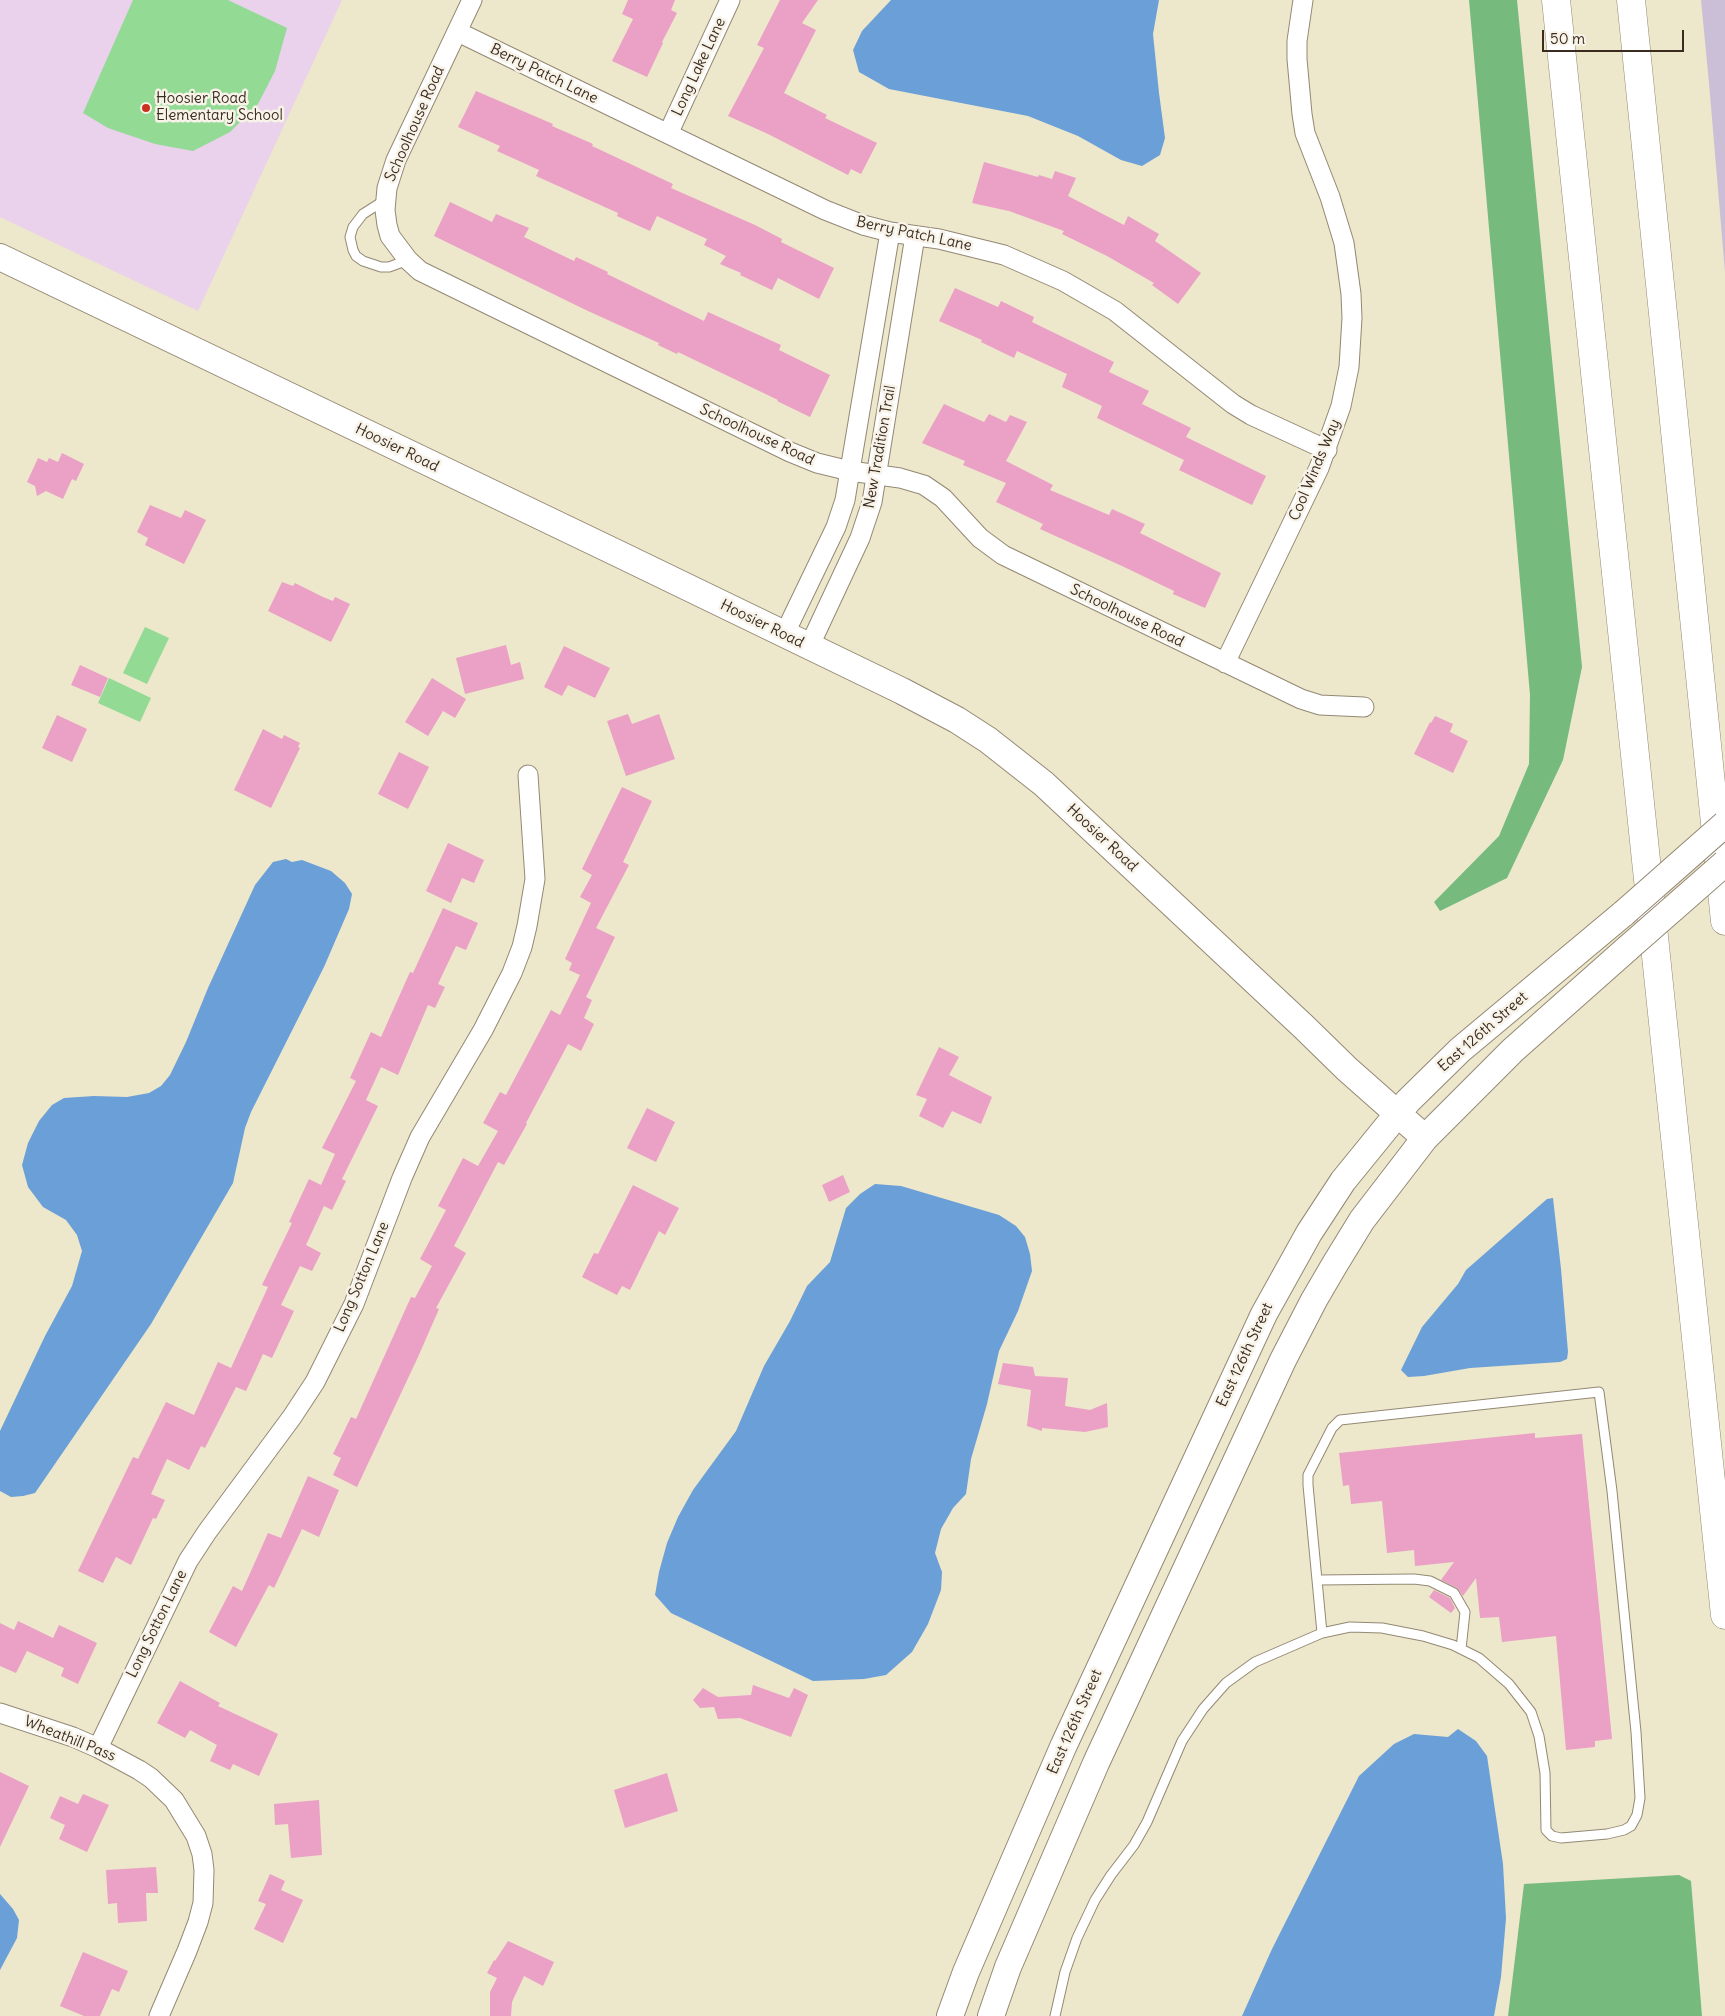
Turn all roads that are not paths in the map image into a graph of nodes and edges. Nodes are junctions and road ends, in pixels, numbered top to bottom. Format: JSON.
{"nodes":[{"id":1,"x":472,"y":0,"type":"edge"},
{"id":2,"x":730,"y":0,"type":"edge"},
{"id":3,"x":1303,"y":0,"type":"edge"},
{"id":4,"x":1556,"y":0,"type":"edge"},
{"id":5,"x":1630,"y":0,"type":"edge"},
{"id":6,"x":458,"y":32,"type":"junction"},
{"id":7,"x":668,"y":134,"type":"junction"},
{"id":8,"x":385,"y":200,"type":"junction"},
{"id":9,"x":890,"y":232,"type":"junction"},
{"id":10,"x":915,"y":236,"type":"junction"},
{"id":11,"x":0,"y":257,"type":"edge"},
{"id":12,"x":408,"y":260,"type":"junction"},
{"id":13,"x":1327,"y":450,"type":"junction"},
{"id":14,"x":850,"y":471,"type":"junction"},
{"id":15,"x":876,"y":474,"type":"junction"},
{"id":16,"x":784,"y":635,"type":"junction"},
{"id":17,"x":809,"y":647,"type":"junction"},
{"id":18,"x":1225,"y":663,"type":"junction"},
{"id":19,"x":1364,"y":707,"type":"dead end"},
{"id":20,"x":528,"y":775,"type":"dead end"},
{"id":21,"x":1725,"y":824,"type":"edge"},
{"id":22,"x":1725,"y":863,"type":"edge"},
{"id":23,"x":1725,"y":920,"type":"edge"},
{"id":24,"x":1396,"y":1114,"type":"junction"},
{"id":25,"x":1425,"y":1138,"type":"junction"},
{"id":26,"x":1318,"y":1580,"type":"junction"},
{"id":27,"x":1725,"y":1615,"type":"edge"},
{"id":28,"x":1322,"y":1633,"type":"junction"},
{"id":29,"x":1461,"y":1649,"type":"junction"},
{"id":30,"x":0,"y":1713,"type":"edge"},
{"id":31,"x":98,"y":1748,"type":"junction"},
{"id":32,"x":160,"y":2016,"type":"edge"},
{"id":33,"x":950,"y":2016,"type":"edge"},
{"id":34,"x":991,"y":2016,"type":"edge"},
{"id":35,"x":1055,"y":2016,"type":"edge"}],
"edges":[{"from":1,"to":6,"type":"street","name":"Schoolhouse Road"},
{"from":2,"to":7,"type":"street","name":"Long Lake Lane"},
{"from":3,"to":13,"type":"street","name":"Cool Winds Way"},
{"from":4,"to":27,"type":"highway"},
{"from":5,"to":23,"type":"highway"},
{"from":6,"to":7,"type":"street","name":"Berry Patch Lane"},
{"from":6,"to":8,"type":"street","name":"Schoolhouse Road"},
{"from":7,"to":9,"type":"street","name":"Berry Patch Lane"},
{"from":8,"to":12,"type":"street","name":"Schoolhouse Road"},
{"from":8,"to":12,"type":"lane"},
{"from":9,"to":10,"type":"street","name":"Berry Patch Lane"},
{"from":9,"to":14,"type":"street","name":"New Tradition Trail"},
{"from":10,"to":13,"type":"street","name":"Berry Patch Lane"},
{"from":10,"to":15,"type":"street","name":"New Tradition Trail"},
{"from":11,"to":16,"type":"main road","name":"Hoosier Road"},
{"from":12,"to":14,"type":"street","name":"Schoolhouse Road"},
{"from":13,"to":18,"type":"street","name":"Cool Winds Way"},
{"from":14,"to":15,"type":"street","name":"Schoolhouse Road"},
{"from":14,"to":16,"type":"street","name":"New Tradition Trail"},
{"from":15,"to":17,"type":"street","name":"New Tradition Trail"},
{"from":15,"to":18,"type":"street","name":"Schoolhouse Road"},
{"from":16,"to":17,"type":"main road","name":"Hoosier Road"},
{"from":17,"to":24,"type":"main road","name":"Hoosier Road"},
{"from":18,"to":19,"type":"street","name":"Schoolhouse Road"},
{"from":20,"to":31,"type":"street","name":"Long Sotton Lane"},
{"from":21,"to":24,"type":"main road","name":"East 126th Street","bridge":true},
{"from":22,"to":25,"type":"main road","bridge":true},
{"from":24,"to":25,"type":"main road","name":"Hoosier Road"},
{"from":24,"to":33,"type":"main road","name":"East 126th Street"},
{"from":25,"to":34,"type":"main road"},
{"from":26,"to":28,"type":"lane"},
{"from":26,"to":29,"type":"lane"},
{"from":26,"to":29,"type":"lane"},
{"from":28,"to":29,"type":"lane"},
{"from":28,"to":35,"type":"lane"},
{"from":30,"to":31,"type":"street","name":"Wheathill Pass"},
{"from":31,"to":32,"type":"street","name":"Wheathill Pass"}]}
